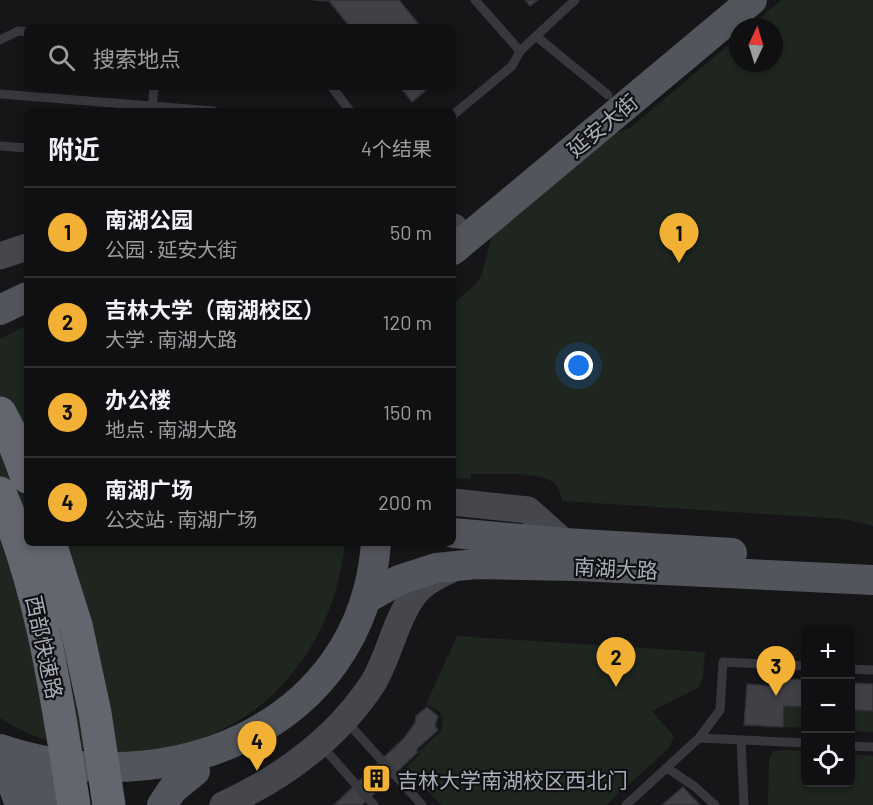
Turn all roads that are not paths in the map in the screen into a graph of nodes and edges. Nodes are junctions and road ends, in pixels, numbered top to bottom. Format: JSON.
{"nodes":[{"id":1,"x":475,"y":0,"type":"edge"},
{"id":2,"x":575,"y":0,"type":"edge"},
{"id":3,"x":720,"y":0,"type":"edge"},
{"id":4,"x":752,"y":0,"type":"edge"},
{"id":5,"x":24,"y":32,"type":"edge"},
{"id":6,"x":536,"y":36,"type":"junction"},
{"id":7,"x":0,"y":40,"type":"edge"},
{"id":8,"x":520,"y":51,"type":"junction"},
{"id":9,"x":154,"y":90,"type":"edge"},
{"id":10,"x":334,"y":90,"type":"edge"},
{"id":11,"x":0,"y":94,"type":"edge"},
{"id":12,"x":608,"y":95,"type":"junction"},
{"id":13,"x":143,"y":108,"type":"edge"},
{"id":14,"x":153,"y":108,"type":"edge"},
{"id":15,"x":348,"y":108,"type":"edge"},
{"id":16,"x":456,"y":113,"type":"edge"},
{"id":17,"x":0,"y":146,"type":"edge"},
{"id":18,"x":24,"y":148,"type":"edge"},
{"id":19,"x":456,"y":230,"type":"edge"},
{"id":20,"x":456,"y":231,"type":"edge"},
{"id":21,"x":24,"y":248,"type":"edge"},
{"id":22,"x":0,"y":256,"type":"edge"},
{"id":23,"x":24,"y":297,"type":"edge"},
{"id":24,"x":24,"y":298,"type":"edge"},
{"id":25,"x":0,"y":300,"type":"edge"},
{"id":26,"x":0,"y":310,"type":"edge"},
{"id":27,"x":0,"y":413,"type":"edge"},
{"id":28,"x":24,"y":469,"type":"edge"},
{"id":29,"x":0,"y":494,"type":"edge"},
{"id":30,"x":456,"y":502,"type":"edge"},
{"id":31,"x":456,"y":533,"type":"edge"},
{"id":32,"x":565,"y":543,"type":"junction"},
{"id":33,"x":51,"y":546,"type":"edge"},
{"id":34,"x":376,"y":546,"type":"edge"},
{"id":35,"x":873,"y":561,"type":"edge"},
{"id":36,"x":458,"y":566,"type":"junction"},
{"id":37,"x":873,"y":580,"type":"edge"},
{"id":38,"x":366,"y":599,"type":"junction"},
{"id":39,"x":801,"y":666,"type":"edge"},
{"id":40,"x":855,"y":669,"type":"edge"},
{"id":41,"x":873,"y":670,"type":"edge"},
{"id":42,"x":344,"y":719,"type":"junction"},
{"id":43,"x":699,"y":738,"type":"junction"},
{"id":44,"x":741,"y":740,"type":"junction"},
{"id":45,"x":319,"y":743,"type":"junction"},
{"id":46,"x":801,"y":743,"type":"edge"},
{"id":47,"x":855,"y":746,"type":"edge"},
{"id":48,"x":873,"y":747,"type":"edge"},
{"id":49,"x":5,"y":755,"type":"edge"},
{"id":50,"x":666,"y":768,"type":"junction"},
{"id":51,"x":196,"y":771,"type":"junction"},
{"id":52,"x":0,"y":796,"type":"edge"},
{"id":53,"x":10,"y":805,"type":"edge"},
{"id":54,"x":20,"y":805,"type":"edge"},
{"id":55,"x":48,"y":805,"type":"edge"},
{"id":56,"x":74,"y":805,"type":"edge"},
{"id":57,"x":109,"y":805,"type":"edge"},
{"id":58,"x":162,"y":805,"type":"edge"},
{"id":59,"x":223,"y":805,"type":"edge"},
{"id":60,"x":374,"y":805,"type":"edge"},
{"id":61,"x":422,"y":805,"type":"edge"},
{"id":62,"x":626,"y":805,"type":"edge"},
{"id":63,"x":715,"y":805,"type":"edge"},
{"id":64,"x":744,"y":805,"type":"edge"}],
"edges":[{"from":1,"to":8,"type":"lane"},
{"from":2,"to":6,"type":"lane"},
{"from":3,"to":12,"type":"main road","name":"延安大街"},
{"from":4,"to":20,"type":"main road","name":"延安大街"},
{"from":5,"to":7,"type":"lane"},
{"from":6,"to":8,"type":"lane"},
{"from":6,"to":12,"type":"lane"},
{"from":8,"to":16,"type":"lane"},
{"from":9,"to":14,"type":"lane"},
{"from":10,"to":15,"type":"lane"},
{"from":11,"to":13,"type":"lane"},
{"from":12,"to":19,"type":"main road","name":"延安大街"},
{"from":17,"to":18,"type":"lane"},
{"from":21,"to":22,"type":"main road"},
{"from":23,"to":25,"type":"main road"},
{"from":24,"to":26,"type":"main road"},
{"from":27,"to":28,"type":"highway"},
{"from":29,"to":56,"type":"highway","name":"西部快速路","bridge":true},
{"from":30,"to":32,"type":"main road"},
{"from":31,"to":32,"type":"main road","name":"南湖大路"},
{"from":32,"to":35,"type":"main road","name":"南湖大路"},
{"from":33,"to":57,"type":"highway","name":"西部快速路","bridge":true},
{"from":34,"to":38,"type":"main road"},
{"from":36,"to":37,"type":"main road","name":"南湖大路"},
{"from":36,"to":38,"type":"main road","name":"南湖大路"},
{"from":36,"to":42,"type":"main road"},
{"from":38,"to":51,"type":"main road"},
{"from":39,"to":43,"type":"lane"},
{"from":40,"to":41,"type":"lane"},
{"from":42,"to":45,"type":"main road"},
{"from":42,"to":61,"type":"lane"},
{"from":43,"to":44,"type":"lane"},
{"from":43,"to":50,"type":"lane"},
{"from":44,"to":46,"type":"lane"},
{"from":44,"to":64,"type":"lane"},
{"from":45,"to":59,"type":"main road"},
{"from":45,"to":60,"type":"lane"},
{"from":47,"to":48,"type":"lane"},
{"from":49,"to":51,"type":"main road"},
{"from":49,"to":54,"type":"main road"},
{"from":49,"to":55,"type":"main road"},
{"from":50,"to":62,"type":"lane"},
{"from":50,"to":63,"type":"lane"},
{"from":51,"to":58,"type":"main road"},
{"from":52,"to":53,"type":"main road"}]}
